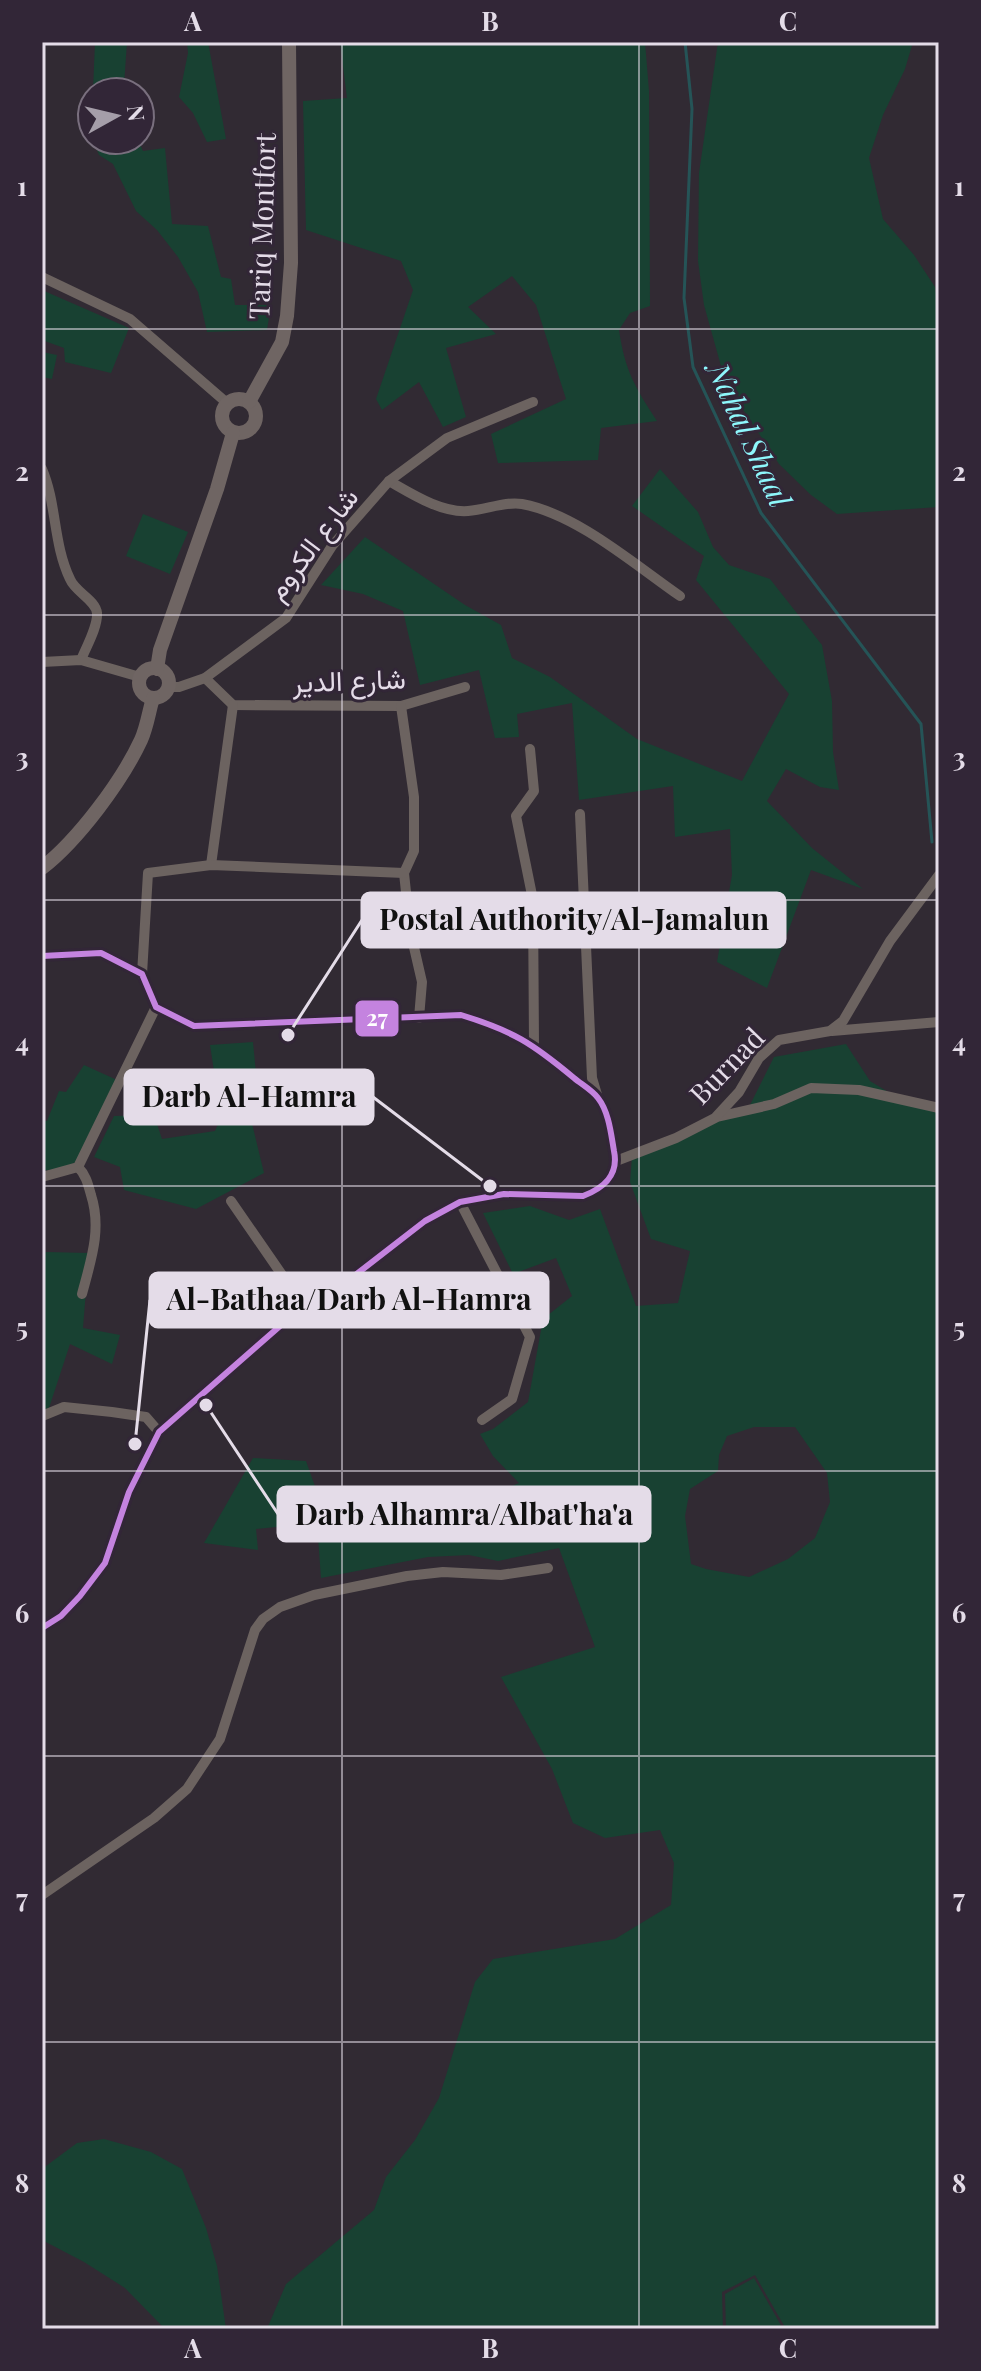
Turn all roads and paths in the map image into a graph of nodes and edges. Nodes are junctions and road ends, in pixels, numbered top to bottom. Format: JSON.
{"nodes":[{"id":1,"x":289,"y":42,"type":"edge"},
{"id":2,"x":42,"y":277,"type":"edge"},
{"id":3,"x":249,"y":402,"type":"junction"},
{"id":4,"x":533,"y":402,"type":"dead end"},
{"id":5,"x":227,"y":403,"type":"junction"},
{"id":6,"x":233,"y":433,"type":"junction"},
{"id":7,"x":42,"y":469,"type":"edge"},
{"id":8,"x":389,"y":481,"type":"junction"},
{"id":9,"x":680,"y":596,"type":"dead end"},
{"id":10,"x":81,"y":660,"type":"junction"},
{"id":11,"x":42,"y":662,"type":"edge"},
{"id":12,"x":157,"y":669,"type":"junction"},
{"id":13,"x":140,"y":677,"type":"junction"},
{"id":14,"x":205,"y":678,"type":"junction"},
{"id":15,"x":168,"y":687,"type":"junction"},
{"id":16,"x":465,"y":687,"type":"dead end"},
{"id":17,"x":153,"y":698,"type":"junction"},
{"id":18,"x":233,"y":705,"type":"junction"},
{"id":19,"x":401,"y":706,"type":"junction"},
{"id":20,"x":530,"y":749,"type":"dead end"},
{"id":21,"x":580,"y":814,"type":"dead end"},
{"id":22,"x":211,"y":865,"type":"junction"},
{"id":23,"x":42,"y":868,"type":"edge"},
{"id":24,"x":404,"y":873,"type":"junction"},
{"id":25,"x":939,"y":875,"type":"edge"},
{"id":26,"x":42,"y":956,"type":"edge"},
{"id":27,"x":142,"y":974,"type":"junction"},
{"id":28,"x":156,"y":1007,"type":"junction"},
{"id":29,"x":419,"y":1018,"type":"junction"},
{"id":30,"x":939,"y":1022,"type":"edge"},
{"id":31,"x":830,"y":1031,"type":"junction"},
{"id":32,"x":534,"y":1045,"type":"junction"},
{"id":33,"x":598,"y":1098,"type":"junction"},
{"id":34,"x":939,"y":1108,"type":"edge"},
{"id":35,"x":715,"y":1118,"type":"junction"},
{"id":36,"x":616,"y":1161,"type":"junction"},
{"id":37,"x":78,"y":1167,"type":"junction"},
{"id":38,"x":42,"y":1177,"type":"edge"},
{"id":39,"x":231,"y":1201,"type":"dead end"},
{"id":40,"x":460,"y":1202,"type":"junction"},
{"id":41,"x":82,"y":1294,"type":"dead end"},
{"id":42,"x":307,"y":1311,"type":"junction"},
{"id":43,"x":42,"y":1416,"type":"edge"},
{"id":44,"x":482,"y":1420,"type":"dead end"},
{"id":45,"x":159,"y":1432,"type":"junction"},
{"id":46,"x":548,"y":1568,"type":"dead end"},
{"id":47,"x":42,"y":1628,"type":"edge"},
{"id":48,"x":42,"y":1895,"type":"edge"}],
"edges":[{"from":1,"to":3,"type":"main road","name":"Tariq Montfort"},
{"from":2,"to":5,"type":"street"},
{"from":3,"to":5,"type":"main road"},
{"from":3,"to":6,"type":"main road"},
{"from":4,"to":8,"type":"street","name":"شارع الكروم"},
{"from":5,"to":6,"type":"main road"},
{"from":6,"to":12,"type":"main road"},
{"from":7,"to":10,"type":"street"},
{"from":8,"to":9,"type":"street"},
{"from":8,"to":14,"type":"street","name":"شارع الكروم"},
{"from":10,"to":11,"type":"street"},
{"from":10,"to":13,"type":"street"},
{"from":12,"to":13,"type":"main road"},
{"from":12,"to":15,"type":"main road"},
{"from":13,"to":17,"type":"main road"},
{"from":14,"to":15,"type":"street","name":"شارع الكروم"},
{"from":14,"to":18,"type":"street"},
{"from":15,"to":17,"type":"main road"},
{"from":16,"to":19,"type":"street","name":"شارع الدير"},
{"from":17,"to":23,"type":"main road"},
{"from":18,"to":19,"type":"street","name":"شارع الدير"},
{"from":18,"to":22,"type":"street"},
{"from":19,"to":24,"type":"street"},
{"from":20,"to":32,"type":"street"},
{"from":21,"to":33,"type":"street"},
{"from":22,"to":24,"type":"street"},
{"from":22,"to":27,"type":"street"},
{"from":24,"to":29,"type":"street"},
{"from":25,"to":31,"type":"street"},
{"from":26,"to":27,"type":"street"},
{"from":27,"to":28,"type":"street"},
{"from":28,"to":29,"type":"street"},
{"from":28,"to":37,"type":"street"},
{"from":29,"to":32,"type":"street"},
{"from":30,"to":31,"type":"street","name":"Burnad"},
{"from":31,"to":35,"type":"street","name":"Burnad"},
{"from":32,"to":33,"type":"street"},
{"from":33,"to":36,"type":"street"},
{"from":34,"to":35,"type":"street"},
{"from":35,"to":36,"type":"street","name":"Burnad"},
{"from":36,"to":40,"type":"street"},
{"from":37,"to":38,"type":"street"},
{"from":37,"to":41,"type":"street"},
{"from":39,"to":42,"type":"street"},
{"from":40,"to":42,"type":"street"},
{"from":40,"to":44,"type":"street"},
{"from":42,"to":45,"type":"street"},
{"from":43,"to":45,"type":"street"},
{"from":45,"to":47,"type":"street"},
{"from":46,"to":48,"type":"street"}]}
